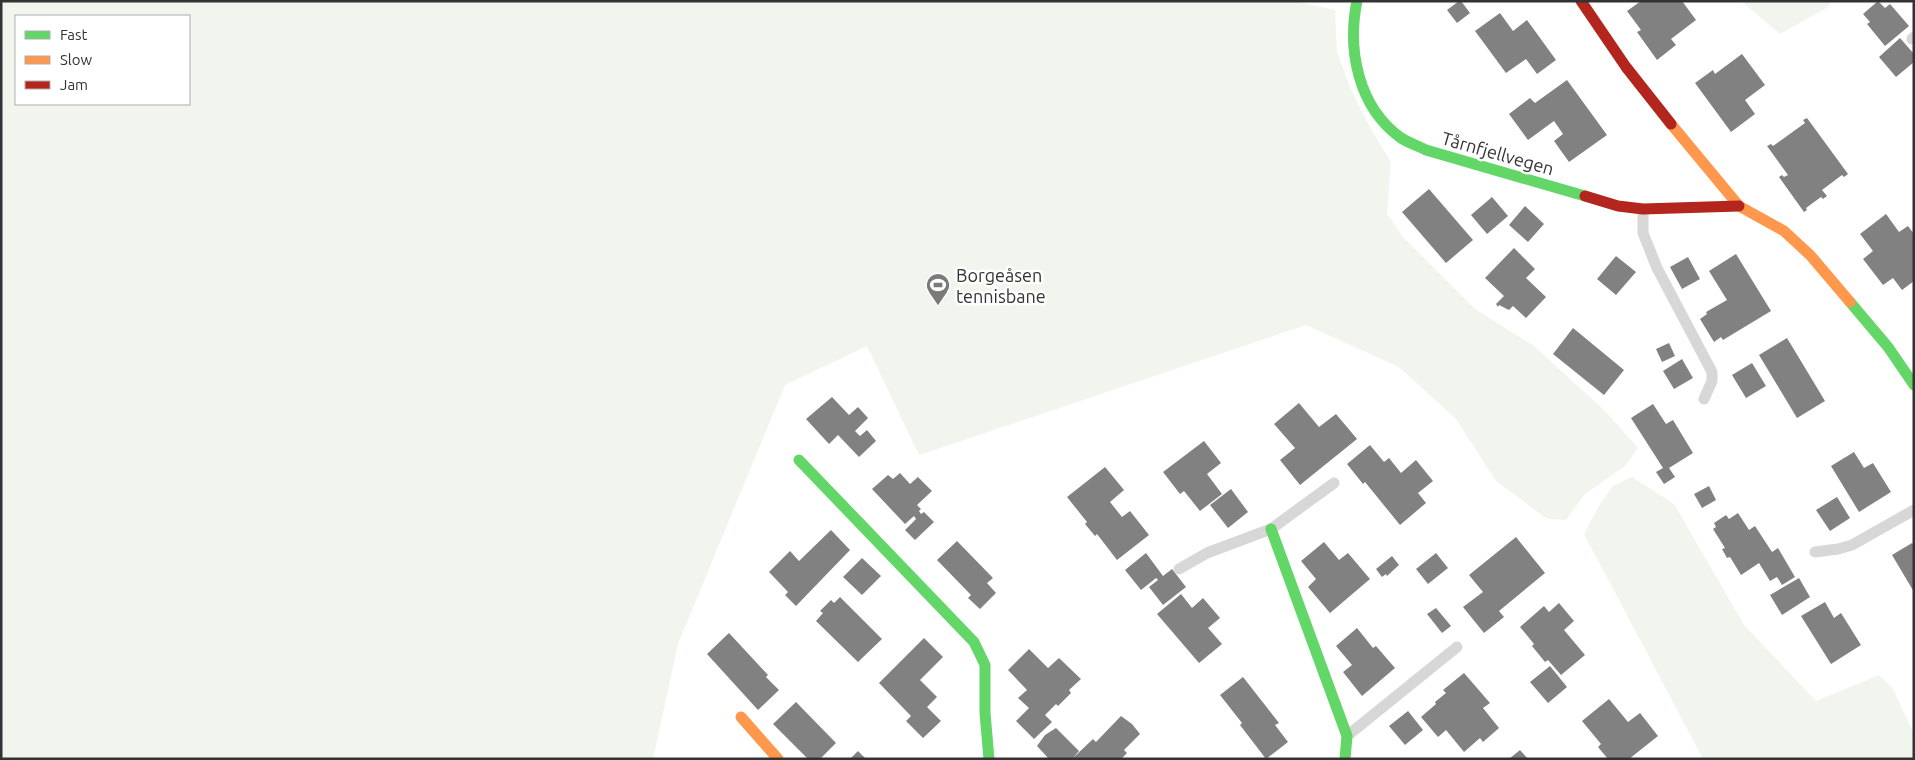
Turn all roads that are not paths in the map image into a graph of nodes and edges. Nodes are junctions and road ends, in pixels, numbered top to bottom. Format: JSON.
{"nodes":[{"id":1,"x":1357,"y":1,"type":"edge"},
{"id":2,"x":1581,"y":1,"type":"edge"},
{"id":3,"x":1739,"y":206,"type":"junction"},
{"id":4,"x":1643,"y":209,"type":"junction"},
{"id":5,"x":1914,"y":385,"type":"edge"},
{"id":6,"x":1704,"y":399,"type":"dead end"},
{"id":7,"x":799,"y":460,"type":"dead end"},
{"id":8,"x":1334,"y":483,"type":"dead end"},
{"id":9,"x":1914,"y":510,"type":"edge"},
{"id":10,"x":1271,"y":529,"type":"junction"},
{"id":11,"x":1815,"y":552,"type":"dead end"},
{"id":12,"x":1180,"y":569,"type":"dead end"},
{"id":13,"x":1457,"y":647,"type":"dead end"},
{"id":14,"x":741,"y":717,"type":"dead end"},
{"id":15,"x":1347,"y":736,"type":"junction"},
{"id":16,"x":778,"y":759,"type":"edge"},
{"id":17,"x":989,"y":759,"type":"edge"},
{"id":18,"x":1345,"y":759,"type":"edge"}],
"edges":[{"from":1,"to":4,"type":"street","name":"Tårnfjellvegen"},
{"from":2,"to":3,"type":"street"},
{"from":3,"to":4,"type":"street","name":"Tårnfjellvegen"},
{"from":3,"to":5,"type":"street"},
{"from":4,"to":6,"type":"lane"},
{"from":7,"to":17,"type":"street"},
{"from":8,"to":10,"type":"lane"},
{"from":9,"to":11,"type":"lane"},
{"from":10,"to":12,"type":"lane"},
{"from":10,"to":15,"type":"street"},
{"from":13,"to":15,"type":"lane"},
{"from":14,"to":16,"type":"street"},
{"from":15,"to":18,"type":"street"}]}
